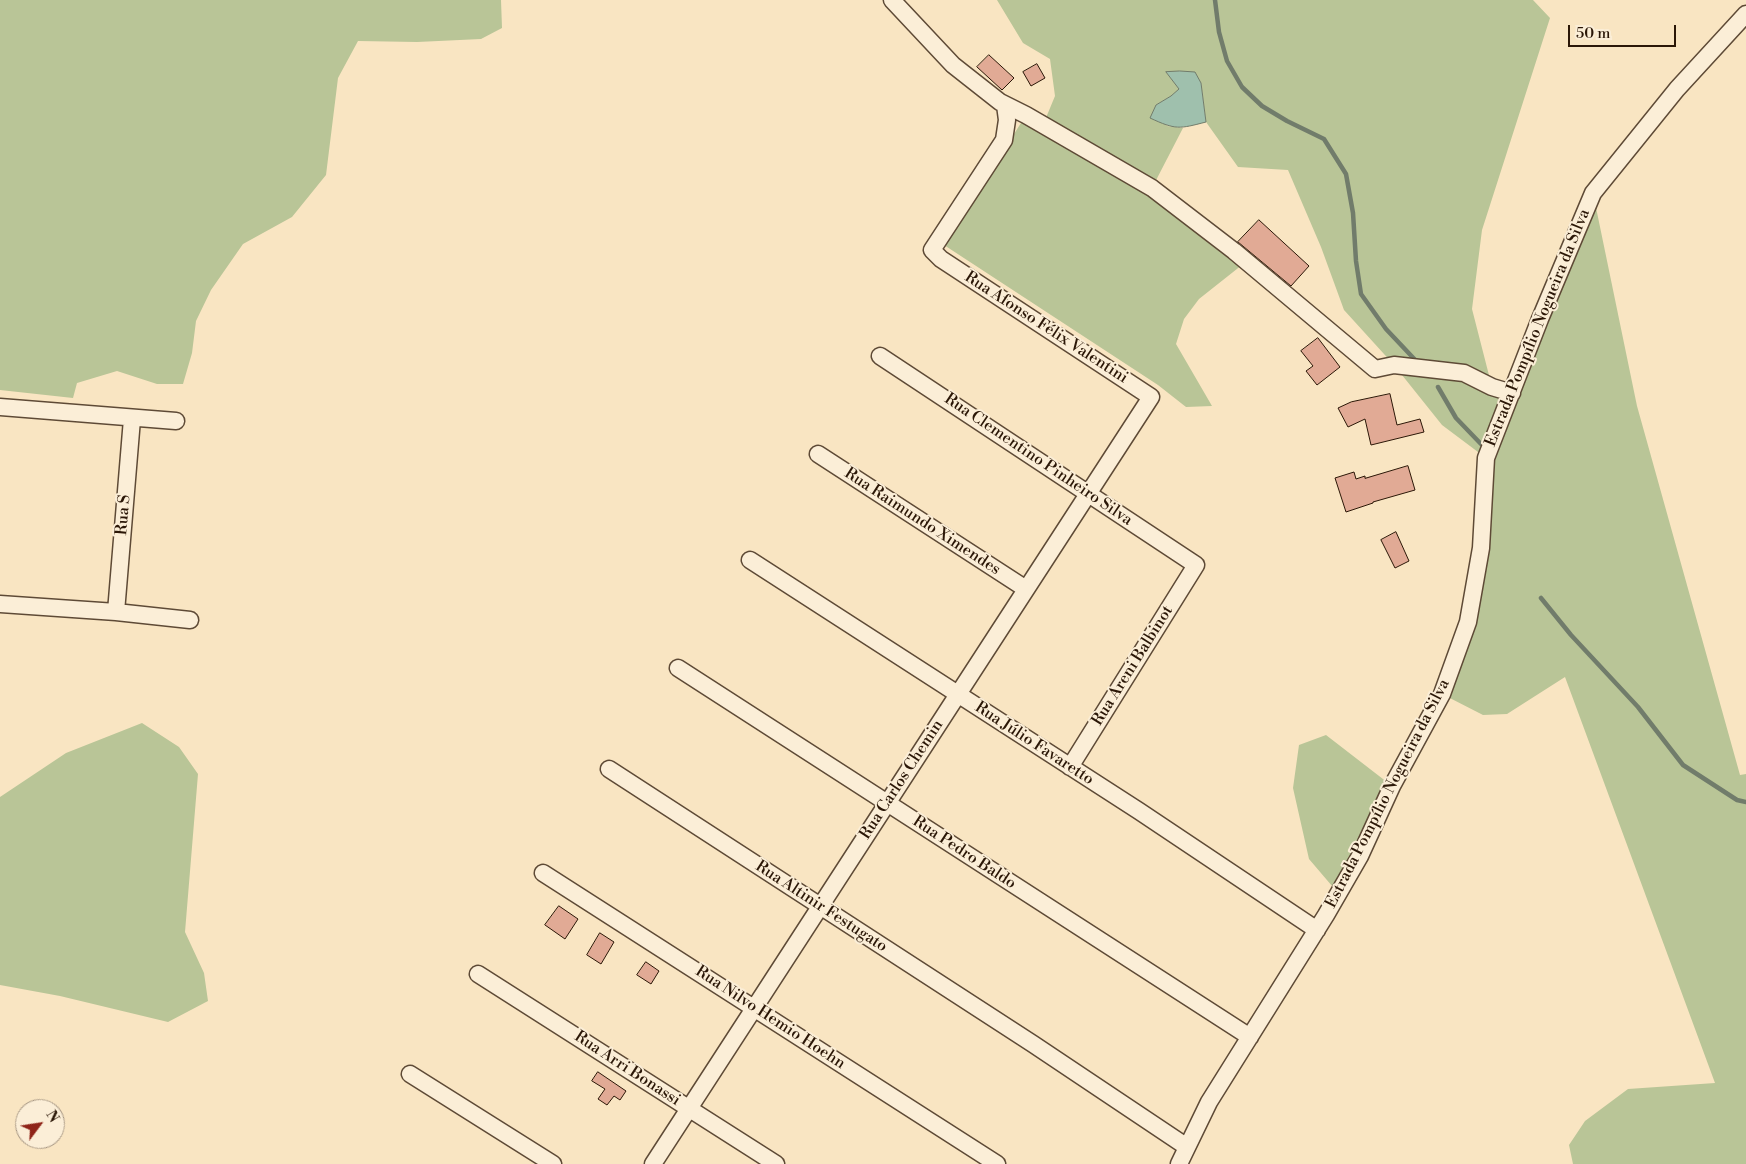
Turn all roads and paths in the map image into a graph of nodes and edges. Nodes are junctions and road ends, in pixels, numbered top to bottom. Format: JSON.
{"nodes":[{"id":1,"x":892,"y":0,"type":"edge"},
{"id":2,"x":1746,"y":14,"type":"edge"},
{"id":3,"x":1005,"y":104,"type":"junction"},
{"id":4,"x":880,"y":356,"type":"dead end"},
{"id":5,"x":1512,"y":393,"type":"junction"},
{"id":6,"x":1151,"y":397,"type":"joint"},
{"id":7,"x":0,"y":407,"type":"edge"},
{"id":8,"x":132,"y":419,"type":"junction"},
{"id":9,"x":176,"y":421,"type":"dead end"},
{"id":10,"x":818,"y":454,"type":"dead end"},
{"id":11,"x":1088,"y":494,"type":"junction"},
{"id":12,"x":750,"y":560,"type":"dead end"},
{"id":13,"x":1196,"y":565,"type":"joint"},
{"id":14,"x":1026,"y":589,"type":"junction"},
{"id":15,"x":0,"y":604,"type":"edge"},
{"id":16,"x":116,"y":612,"type":"junction"},
{"id":17,"x":190,"y":620,"type":"dead end"},
{"id":18,"x":678,"y":668,"type":"dead end"},
{"id":19,"x":958,"y":694,"type":"junction"},
{"id":20,"x":1070,"y":767,"type":"junction"},
{"id":21,"x":609,"y":770,"type":"dead end"},
{"id":22,"x":887,"y":803,"type":"junction"},
{"id":23,"x":543,"y":873,"type":"dead end"},
{"id":24,"x":820,"y":906,"type":"junction"},
{"id":25,"x":1317,"y":930,"type":"junction"},
{"id":26,"x":478,"y":974,"type":"dead end"},
{"id":27,"x":754,"y":1008,"type":"junction"},
{"id":28,"x":1250,"y":1037,"type":"junction"},
{"id":29,"x":410,"y":1074,"type":"dead end"},
{"id":30,"x":689,"y":1109,"type":"junction"},
{"id":31,"x":1187,"y":1147,"type":"junction"},
{"id":32,"x":552,"y":1164,"type":"edge"},
{"id":33,"x":653,"y":1164,"type":"edge"},
{"id":34,"x":776,"y":1164,"type":"edge"},
{"id":35,"x":997,"y":1164,"type":"edge"},
{"id":36,"x":1178,"y":1164,"type":"edge"}],
"edges":[{"from":1,"to":3,"type":"street"},
{"from":2,"to":5,"type":"street","name":"Estrada Pompílio Nogueira da Silva"},
{"from":3,"to":5,"type":"street"},
{"from":3,"to":6,"type":"street","name":"Rua Afonso Félix Valentini"},
{"from":4,"to":11,"type":"street","name":"Rua Clementino Pinheiro Silva"},
{"from":5,"to":25,"type":"street","name":"Estrada Pompílio Nogueira da Silva"},
{"from":6,"to":11,"type":"street","name":"Rua Carlos Chemin"},
{"from":7,"to":8,"type":"street"},
{"from":8,"to":9,"type":"street"},
{"from":8,"to":16,"type":"street","name":"Rua S"},
{"from":10,"to":14,"type":"street","name":"Rua Raimundo Ximendes"},
{"from":11,"to":13,"type":"street","name":"Rua Clementino Pinheiro Silva"},
{"from":11,"to":14,"type":"street","name":"Rua Carlos Chemin"},
{"from":12,"to":19,"type":"street","name":"Rua Júlio Favaretto"},
{"from":13,"to":20,"type":"street","name":"Rua Areni Balbinot"},
{"from":14,"to":19,"type":"street","name":"Rua Carlos Chemin"},
{"from":15,"to":16,"type":"street"},
{"from":16,"to":17,"type":"street"},
{"from":18,"to":22,"type":"street","name":"Rua Pedro Baldo"},
{"from":19,"to":20,"type":"street","name":"Rua Júlio Favaretto"},
{"from":19,"to":22,"type":"street","name":"Rua Carlos Chemin"},
{"from":20,"to":25,"type":"street","name":"Rua Júlio Favaretto"},
{"from":21,"to":24,"type":"street","name":"Rua Altinir Festugato"},
{"from":22,"to":24,"type":"street","name":"Rua Carlos Chemin"},
{"from":22,"to":28,"type":"street","name":"Rua Pedro Baldo"},
{"from":23,"to":27,"type":"street","name":"Rua Nilvo Hemio Hoehn"},
{"from":24,"to":27,"type":"street","name":"Rua Carlos Chemin"},
{"from":24,"to":31,"type":"street","name":"Rua Altinir Festugato"},
{"from":25,"to":28,"type":"street","name":"Estrada Pompílio Nogueira da Silva"},
{"from":26,"to":30,"type":"street","name":"Rua Arri Bonassi"},
{"from":27,"to":30,"type":"street","name":"Rua Carlos Chemin"},
{"from":27,"to":35,"type":"street","name":"Rua Nilvo Hemio Hoehn"},
{"from":28,"to":31,"type":"street","name":"Estrada Pompílio Nogueira da Silva"},
{"from":29,"to":32,"type":"street"},
{"from":30,"to":33,"type":"street","name":"Rua Carlos Chemin"},
{"from":30,"to":34,"type":"street","name":"Rua Arri Bonassi"},
{"from":31,"to":36,"type":"street","name":"Estrada Pompílio Nogueira da Silva"}]}
